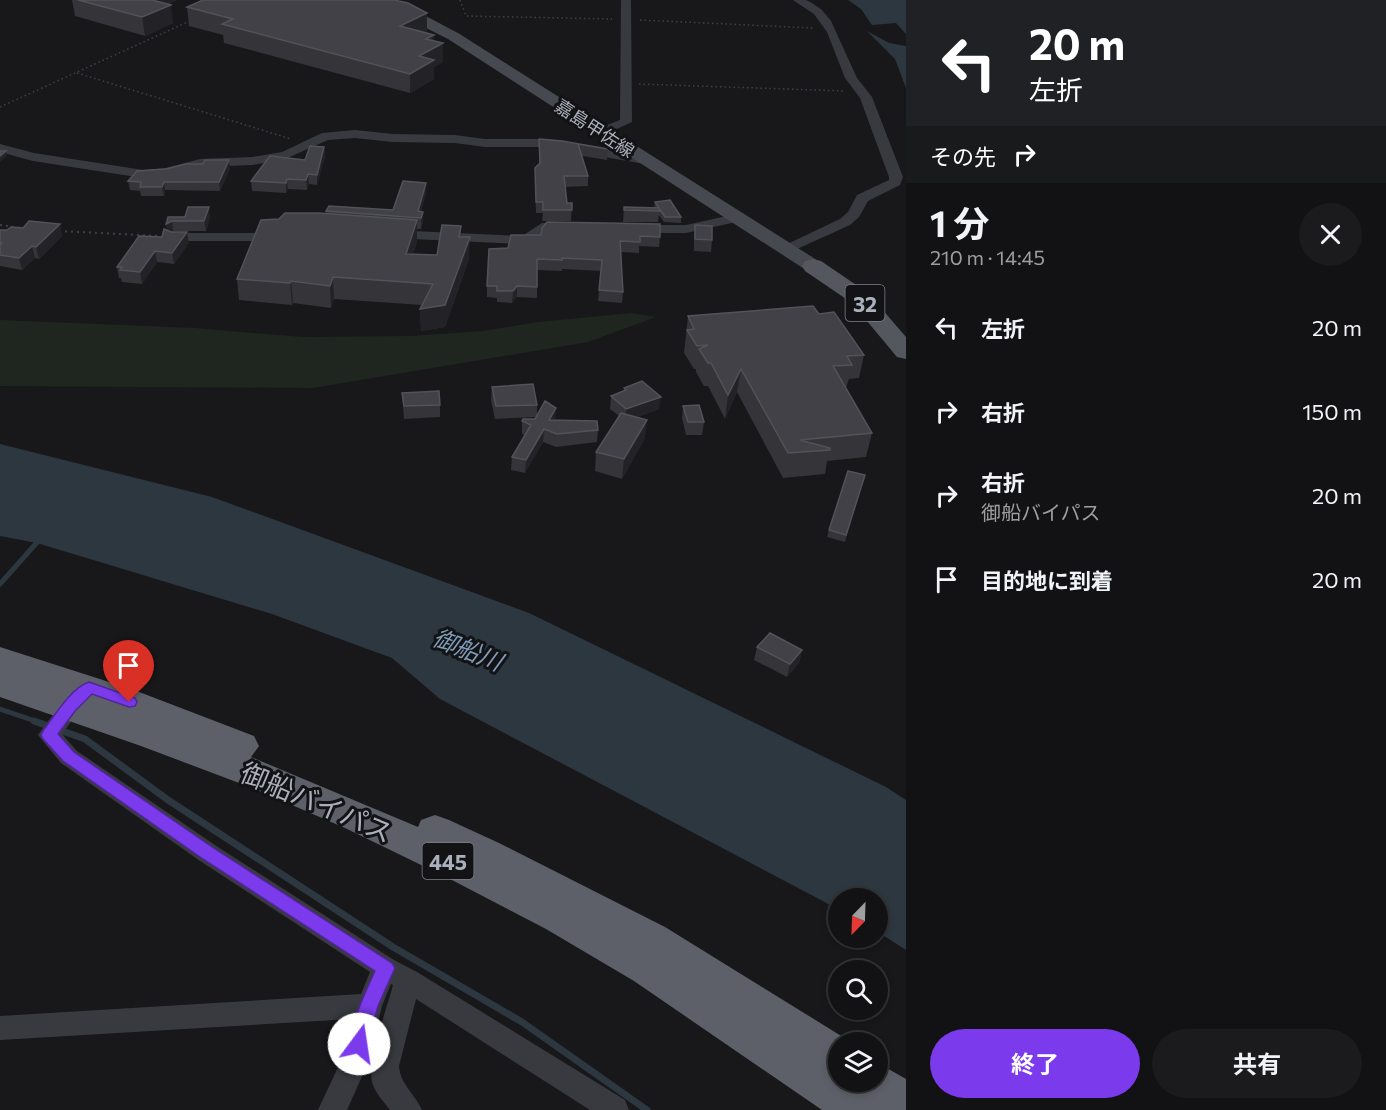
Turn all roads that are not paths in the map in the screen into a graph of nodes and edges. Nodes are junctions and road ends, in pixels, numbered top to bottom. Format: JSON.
{"nodes":[{"id":1,"x":373,"y":0,"type":"edge"},
{"id":2,"x":626,"y":0,"type":"edge"},
{"id":3,"x":798,"y":0,"type":"edge"},
{"id":4,"x":602,"y":132,"type":"junction"},
{"id":5,"x":0,"y":148,"type":"edge"},
{"id":6,"x":644,"y":160,"type":"junction"},
{"id":7,"x":736,"y":218,"type":"junction"},
{"id":8,"x":296,"y":227,"type":"edge"},
{"id":9,"x":589,"y":228,"type":"edge"},
{"id":10,"x":622,"y":228,"type":"edge"},
{"id":11,"x":370,"y":233,"type":"edge"},
{"id":12,"x":173,"y":237,"type":"edge"},
{"id":13,"x":786,"y":250,"type":"junction"},
{"id":14,"x":813,"y":266,"type":"joint"},
{"id":15,"x":906,"y":352,"type":"edge"},
{"id":16,"x":0,"y":658,"type":"edge"},
{"id":17,"x":0,"y":684,"type":"edge"},
{"id":18,"x":79,"y":697,"type":"junction"},
{"id":19,"x":397,"y":974,"type":"junction"},
{"id":20,"x":369,"y":1006,"type":"junction"},
{"id":21,"x":0,"y":1028,"type":"edge"},
{"id":22,"x":828,"y":1053,"type":"edge"},
{"id":23,"x":887,"y":1092,"type":"edge"},
{"id":24,"x":906,"y":1105,"type":"edge"},
{"id":25,"x":332,"y":1110,"type":"edge"},
{"id":26,"x":408,"y":1110,"type":"edge"},
{"id":27,"x":615,"y":1110,"type":"edge"},
{"id":28,"x":860,"y":1110,"type":"edge"}],
"edges":[{"from":1,"to":4,"type":"main road","name":"嘉島甲佐線"},
{"from":2,"to":4,"type":"street"},
{"from":3,"to":13,"type":"street"},
{"from":4,"to":6,"type":"main road","name":"嘉島甲佐線"},
{"from":5,"to":6,"type":"street"},
{"from":6,"to":7,"type":"main road","name":"嘉島甲佐線"},
{"from":7,"to":10,"type":"street"},
{"from":7,"to":13,"type":"main road","name":"嘉島甲佐線"},
{"from":8,"to":12,"type":"street"},
{"from":9,"to":11,"type":"street"},
{"from":13,"to":14,"type":"main road","name":"嘉島甲佐線"},
{"from":14,"to":15,"type":"main road","number":"32"},
{"from":16,"to":18,"type":"highway","name":"御船バイパス","number":"445"},
{"from":17,"to":18,"type":"highway","name":"御船バイパス","number":"445"},
{"from":18,"to":19,"type":"street"},
{"from":18,"to":22,"type":"highway","name":"御船バイパス","number":"445"},
{"from":18,"to":28,"type":"highway","name":"御船バイパス","number":"445"},
{"from":19,"to":20,"type":"street"},
{"from":19,"to":26,"type":"street"},
{"from":19,"to":27,"type":"street"},
{"from":20,"to":21,"type":"street"},
{"from":20,"to":25,"type":"street"},
{"from":23,"to":24,"type":"highway"}]}
